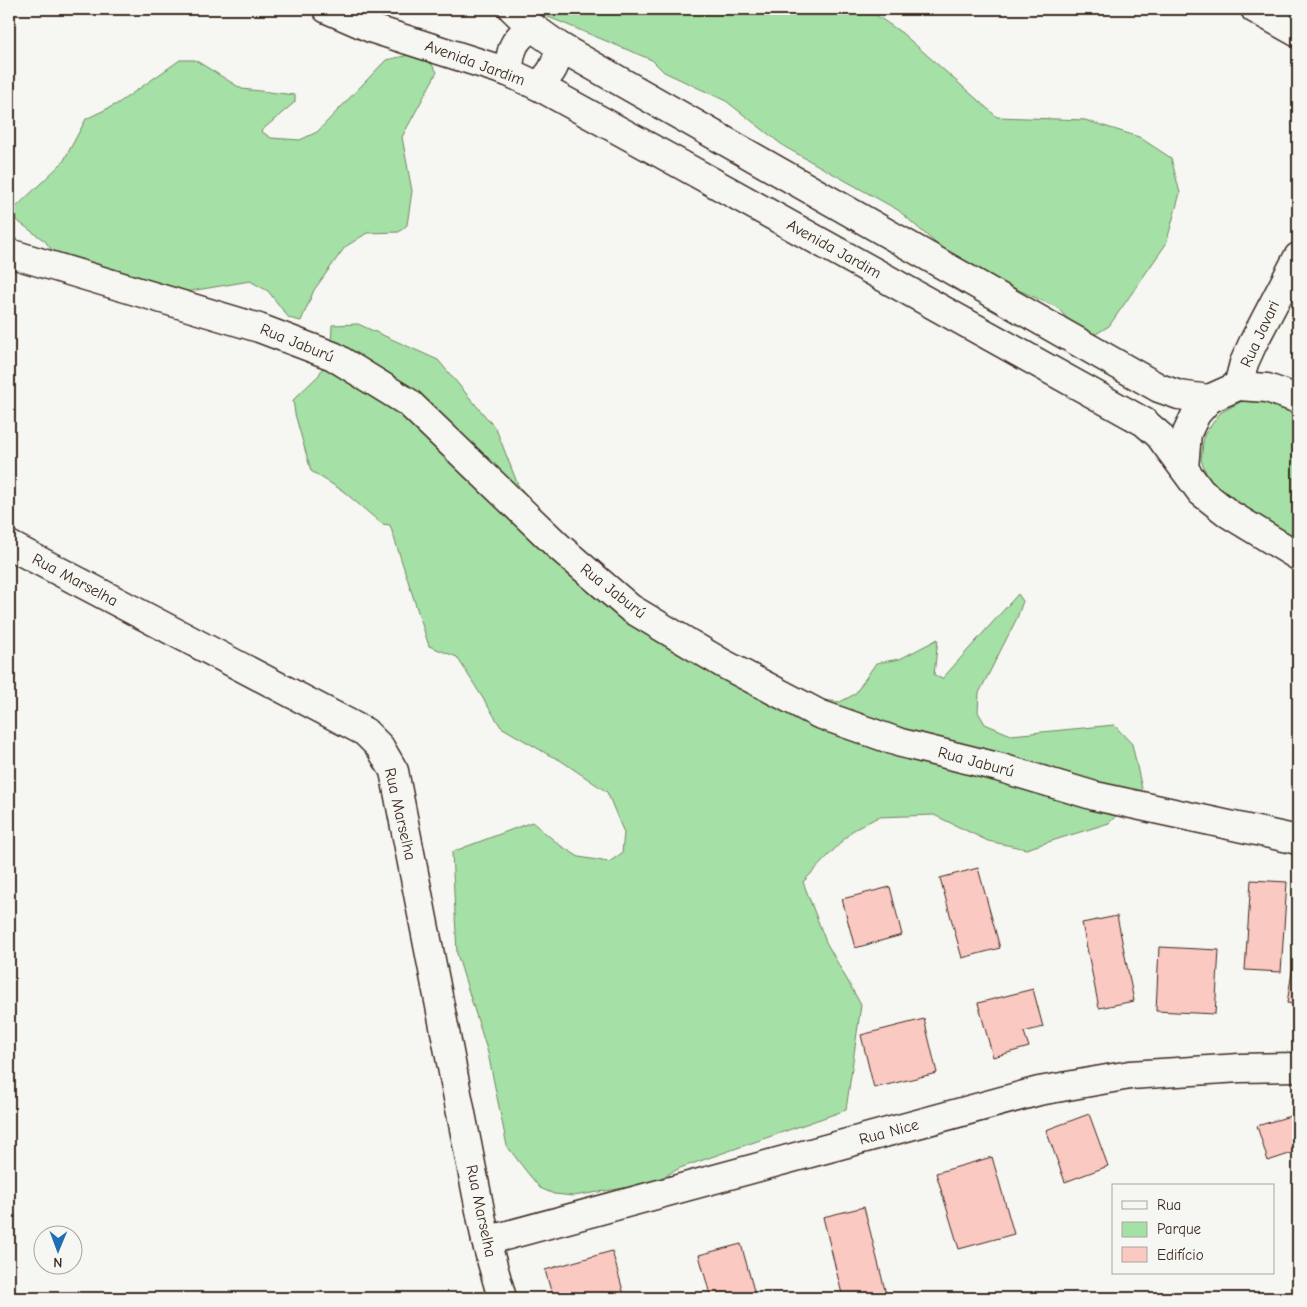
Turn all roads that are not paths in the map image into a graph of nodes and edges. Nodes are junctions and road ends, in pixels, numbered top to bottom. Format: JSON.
{"nodes":[{"id":1,"x":327,"y":9,"type":"edge"},
{"id":2,"x":512,"y":9,"type":"edge"},
{"id":3,"x":1255,"y":9,"type":"edge"},
{"id":4,"x":532,"y":27,"type":"junction"},
{"id":5,"x":1298,"y":33,"type":"edge"},
{"id":6,"x":560,"y":47,"type":"junction"},
{"id":7,"x":508,"y":72,"type":"junction"},
{"id":8,"x":538,"y":86,"type":"junction"},
{"id":9,"x":9,"y":253,"type":"edge"},
{"id":10,"x":1298,"y":258,"type":"edge"},
{"id":11,"x":1238,"y":386,"type":"junction"},
{"id":12,"x":1209,"y":399,"type":"junction"},
{"id":13,"x":1298,"y":399,"type":"edge"},
{"id":14,"x":1184,"y":468,"type":"junction"},
{"id":15,"x":9,"y":545,"type":"edge"},
{"id":16,"x":1298,"y":556,"type":"edge"},
{"id":17,"x":1298,"y":840,"type":"edge"},
{"id":18,"x":1298,"y":1067,"type":"edge"},
{"id":19,"x":486,"y":1240,"type":"junction"},
{"id":20,"x":502,"y":1298,"type":"edge"}],
"edges":[{"from":1,"to":7,"type":"street","name":"Avenida Jardim"},
{"from":2,"to":4,"type":"street"},
{"from":3,"to":5,"type":"street"},
{"from":4,"to":6,"type":"street"},
{"from":4,"to":7,"type":"street"},
{"from":6,"to":8,"type":"street"},
{"from":6,"to":12,"type":"street"},
{"from":7,"to":8,"type":"street","name":"Avenida Jardim"},
{"from":8,"to":14,"type":"street","name":"Avenida Jardim"},
{"from":9,"to":17,"type":"street","name":"Rua Jaburú"},
{"from":10,"to":11,"type":"street","name":"Rua Javari"},
{"from":11,"to":12,"type":"street"},
{"from":11,"to":13,"type":"street"},
{"from":12,"to":14,"type":"street"},
{"from":14,"to":16,"type":"street","name":"Avenida Jardim"},
{"from":15,"to":19,"type":"street","name":"Rua Marselha"},
{"from":18,"to":19,"type":"street","name":"Rua Nice"},
{"from":19,"to":20,"type":"street","name":"Rua Marselha"}]}
